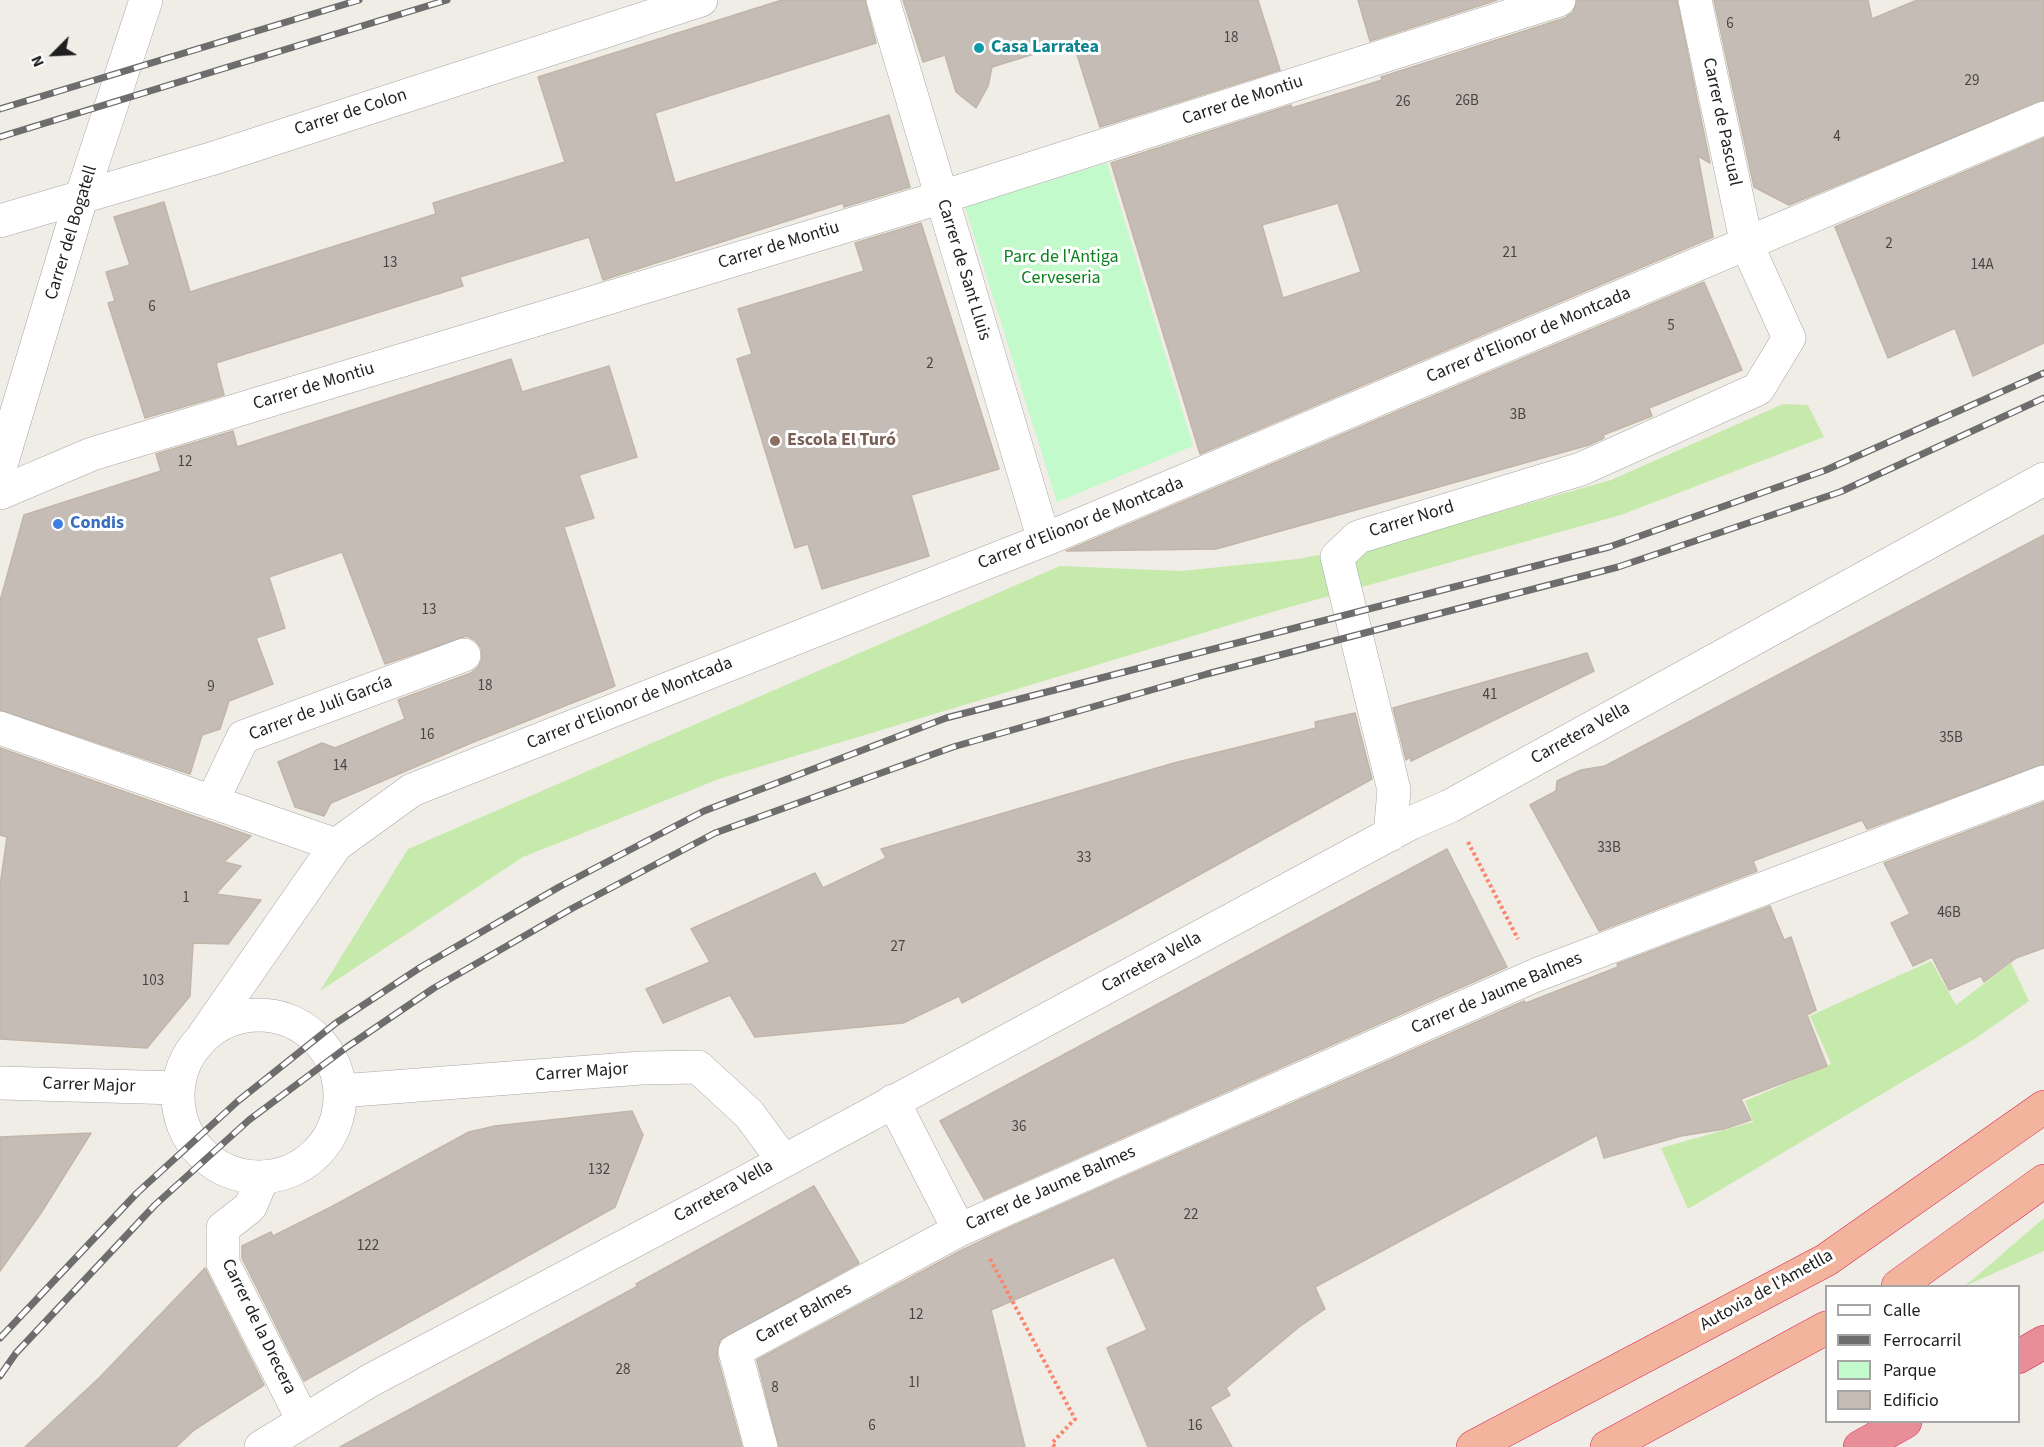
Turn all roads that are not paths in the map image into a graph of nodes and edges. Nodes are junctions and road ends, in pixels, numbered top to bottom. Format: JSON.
{"nodes":[{"id":1,"x":146,"y":0,"type":"edge"},
{"id":2,"x":701,"y":0,"type":"edge"},
{"id":3,"x":883,"y":0,"type":"edge"},
{"id":4,"x":1559,"y":0,"type":"edge"},
{"id":5,"x":1695,"y":0,"type":"edge"},
{"id":6,"x":2044,"y":118,"type":"edge"},
{"id":7,"x":82,"y":195,"type":"junction"},
{"id":8,"x":942,"y":197,"type":"junction"},
{"id":9,"x":0,"y":221,"type":"edge"},
{"id":10,"x":1747,"y":245,"type":"junction"},
{"id":11,"x":1758,"y":389,"type":"joint"},
{"id":12,"x":0,"y":468,"type":"edge"},
{"id":13,"x":2044,"y":480,"type":"edge"},
{"id":14,"x":0,"y":493,"type":"edge"},
{"id":15,"x":1044,"y":540,"type":"junction"},
{"id":16,"x":465,"y":655,"type":"dead end"},
{"id":17,"x":0,"y":728,"type":"edge"},
{"id":18,"x":2044,"y":782,"type":"edge"},
{"id":19,"x":213,"y":802,"type":"junction"},
{"id":20,"x":1390,"y":835,"type":"junction"},
{"id":21,"x":336,"y":845,"type":"junction"},
{"id":22,"x":204,"y":1035,"type":"junction"},
{"id":23,"x":0,"y":1083,"type":"edge"},
{"id":24,"x":178,"y":1088,"type":"junction"},
{"id":25,"x":340,"y":1091,"type":"junction"},
{"id":26,"x":893,"y":1101,"type":"junction"},
{"id":27,"x":2044,"y":1107,"type":"edge"},
{"id":28,"x":783,"y":1160,"type":"junction"},
{"id":29,"x":263,"y":1177,"type":"junction"},
{"id":30,"x":2044,"y":1181,"type":"edge"},
{"id":31,"x":965,"y":1227,"type":"junction"},
{"id":32,"x":1901,"y":1285,"type":"edge"},
{"id":33,"x":1825,"y":1329,"type":"edge"},
{"id":34,"x":2044,"y":1342,"type":"edge"},
{"id":35,"x":2020,"y":1356,"type":"edge"},
{"id":36,"x":303,"y":1420,"type":"junction"},
{"id":37,"x":1903,"y":1423,"type":"edge"},
{"id":38,"x":261,"y":1447,"type":"edge"},
{"id":39,"x":761,"y":1447,"type":"edge"},
{"id":40,"x":1473,"y":1447,"type":"edge"},
{"id":41,"x":1607,"y":1447,"type":"edge"},
{"id":42,"x":1860,"y":1447,"type":"edge"}],
"edges":[{"from":1,"to":7,"type":"street","name":"Carrer del Bogatell"},
{"from":2,"to":7,"type":"street","name":"Carrer de Colon"},
{"from":3,"to":8,"type":"street","name":"Carrer de Sant Lluis"},
{"from":4,"to":8,"type":"street","name":"Carrer de Montiu"},
{"from":5,"to":10,"type":"street","name":"Carrer de Pascual"},
{"from":6,"to":10,"type":"street","name":"Carrer d'Elionor de Montcada"},
{"from":7,"to":9,"type":"street","name":"Carrer de Colon"},
{"from":7,"to":12,"type":"street","name":"Carrer del Bogatell"},
{"from":8,"to":14,"type":"street","name":"Carrer de Montiu"},
{"from":8,"to":15,"type":"street","name":"Carrer de Sant Lluis"},
{"from":10,"to":11,"type":"street","name":"Carrer de Pascual"},
{"from":10,"to":15,"type":"street","name":"Carrer d'Elionor de Montcada"},
{"from":11,"to":20,"type":"street","name":"Carrer Nord"},
{"from":13,"to":20,"type":"street","name":"Carretera Vella"},
{"from":15,"to":21,"type":"street","name":"Carrer d'Elionor de Montcada"},
{"from":16,"to":19,"type":"street","name":"Carrer de Juli García"},
{"from":17,"to":19,"type":"street"},
{"from":18,"to":31,"type":"street","name":"Carrer de Jaume Balmes"},
{"from":19,"to":21,"type":"street"},
{"from":20,"to":26,"type":"street","name":"Carretera Vella"},
{"from":21,"to":22,"type":"street","name":"Carrer d'Elionor de Montcada"},
{"from":22,"to":24,"type":"street"},
{"from":22,"to":25,"type":"street"},
{"from":23,"to":24,"type":"street","name":"Carrer Major"},
{"from":24,"to":29,"type":"street"},
{"from":25,"to":28,"type":"street","name":"Carrer Major"},
{"from":25,"to":29,"type":"street"},
{"from":26,"to":28,"type":"street","name":"Carretera Vella"},
{"from":26,"to":31,"type":"street"},
{"from":27,"to":40,"type":"highway","name":"Autovia de l'Ametlla"},
{"from":28,"to":36,"type":"street","name":"Carretera Vella"},
{"from":29,"to":36,"type":"street","name":"Carrer de la Drecera"},
{"from":30,"to":32,"type":"highway"},
{"from":31,"to":39,"type":"street","name":"Carrer Balmes"},
{"from":33,"to":41,"type":"highway"},
{"from":34,"to":35,"type":"highway"},
{"from":36,"to":38,"type":"street","name":"Carretera Vella"},
{"from":37,"to":42,"type":"highway"}]}
